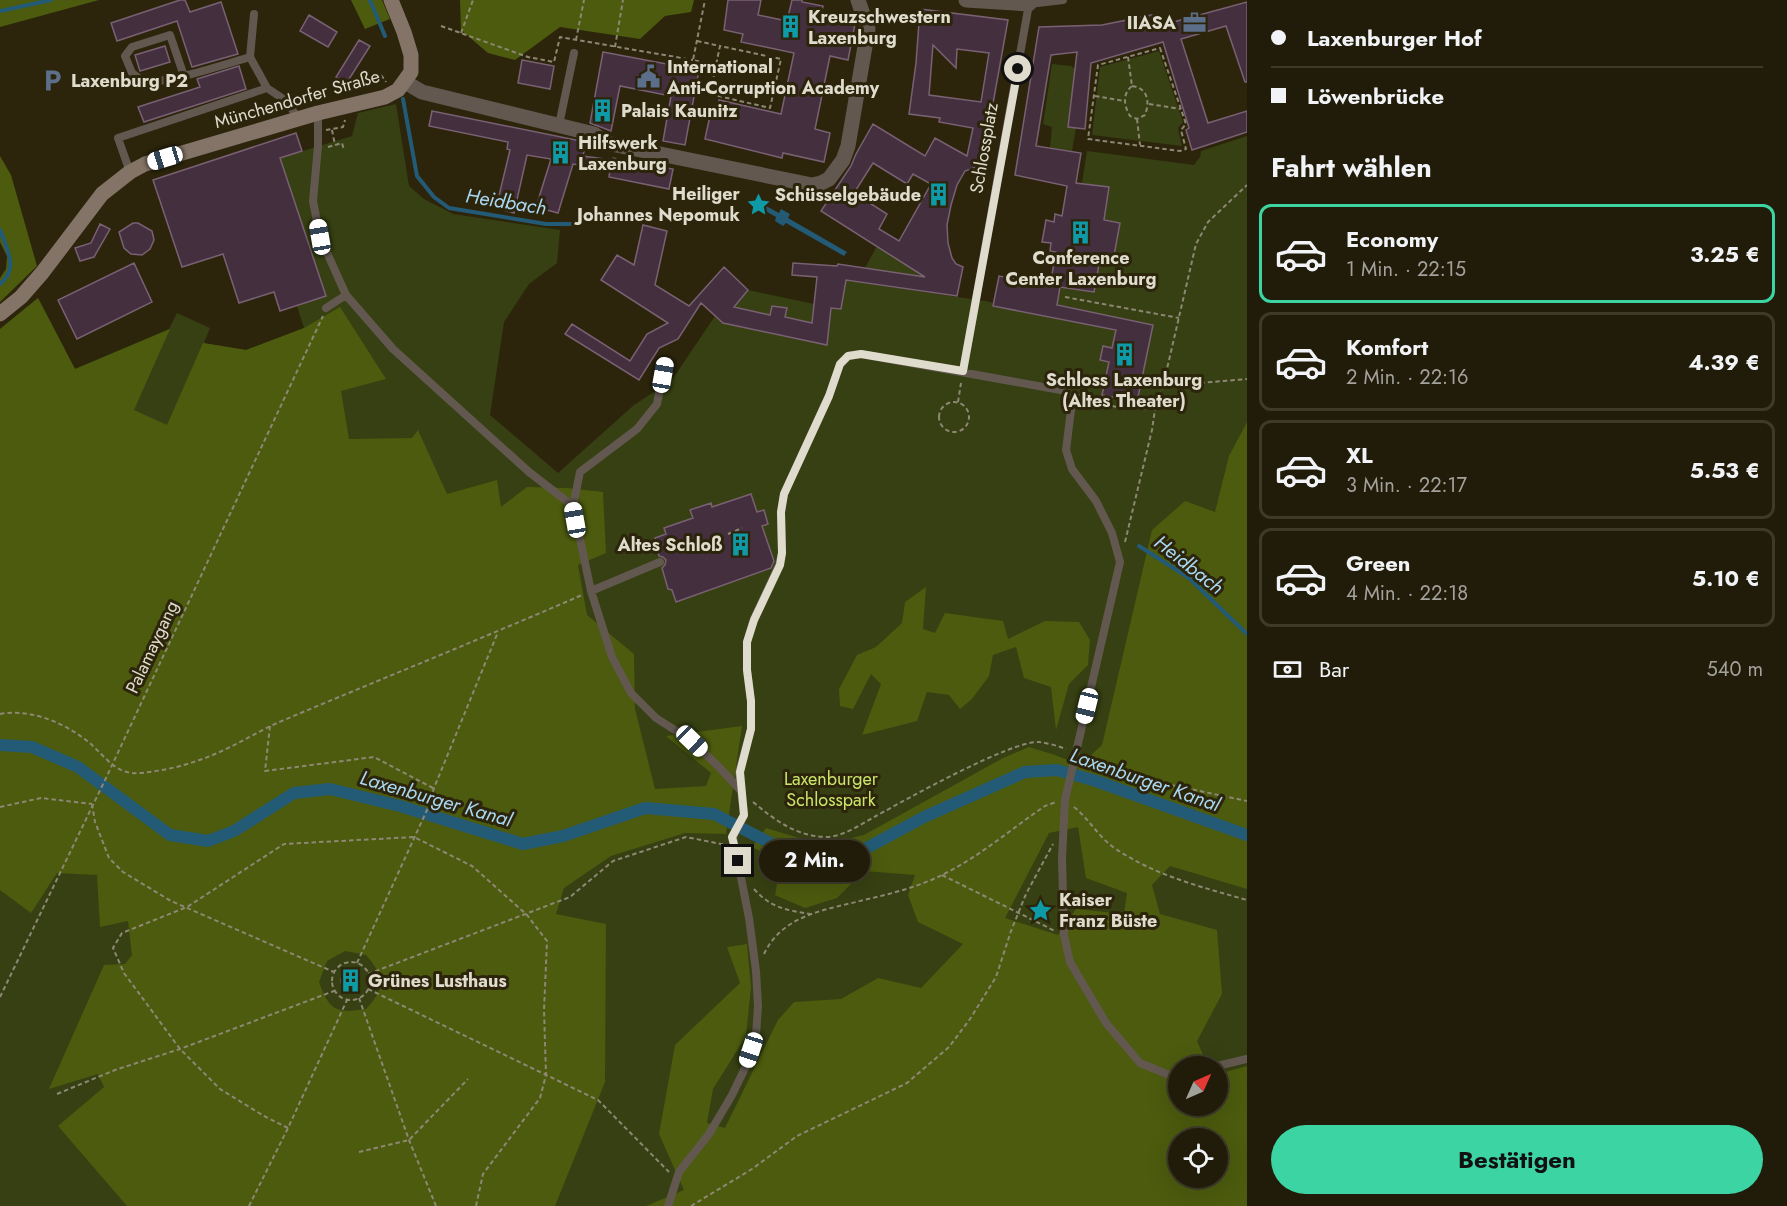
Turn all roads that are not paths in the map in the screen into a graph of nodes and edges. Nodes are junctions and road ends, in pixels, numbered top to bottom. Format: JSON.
{"nodes":[{"id":1,"x":391,"y":0,"type":"edge"},
{"id":2,"x":858,"y":0,"type":"edge"},
{"id":3,"x":966,"y":0,"type":"edge"},
{"id":4,"x":1063,"y":0,"type":"edge"},
{"id":5,"x":1030,"y":2,"type":"edge"},
{"id":6,"x":254,"y":14,"type":"dead end"},
{"id":7,"x":574,"y":53,"type":"dead end"},
{"id":8,"x":250,"y":57,"type":"junction"},
{"id":9,"x":184,"y":76,"type":"junction"},
{"id":10,"x":405,"y":81,"type":"junction"},
{"id":11,"x":267,"y":88,"type":"junction"},
{"id":12,"x":318,"y":113,"type":"junction"},
{"id":13,"x":299,"y":119,"type":"junction"},
{"id":14,"x":559,"y":125,"type":"junction"},
{"id":15,"x":130,"y":172,"type":"junction"},
{"id":16,"x":346,"y":295,"type":"junction"},
{"id":17,"x":327,"y":308,"type":"road end"},
{"id":18,"x":0,"y":314,"type":"edge"},
{"id":19,"x":665,"y":363,"type":"dead end"},
{"id":20,"x":963,"y":371,"type":"junction"},
{"id":21,"x":573,"y":506,"type":"junction"},
{"id":22,"x":660,"y":562,"type":"dead end"},
{"id":23,"x":591,"y":591,"type":"junction"},
{"id":24,"x":742,"y":792,"type":"junction"},
{"id":25,"x":1247,"y":1059,"type":"edge"},
{"id":26,"x":1228,"y":1063,"type":"edge"},
{"id":27,"x":1168,"y":1074,"type":"edge"},
{"id":28,"x":668,"y":1206,"type":"edge"}],
"edges":[{"from":1,"to":10,"type":"main road"},
{"from":2,"to":14,"type":"street","name":"Münchendorfer Straße"},
{"from":3,"to":5,"type":"street"},
{"from":4,"to":5,"type":"lane"},
{"from":5,"to":20,"type":"lane","name":"Schlossplatz"},
{"from":6,"to":8,"type":"lane"},
{"from":7,"to":14,"type":"lane"},
{"from":8,"to":9,"type":"lane"},
{"from":8,"to":11,"type":"lane"},
{"from":9,"to":9,"type":"lane"},
{"from":10,"to":12,"type":"main road","name":"Münchendorfer Straße"},
{"from":10,"to":14,"type":"street","name":"Münchendorfer Straße"},
{"from":11,"to":13,"type":"lane"},
{"from":11,"to":15,"type":"lane"},
{"from":12,"to":13,"type":"main road","name":"Münchendorfer Straße"},
{"from":12,"to":16,"type":"lane"},
{"from":13,"to":15,"type":"main road","name":"Münchendorfer Straße"},
{"from":15,"to":18,"type":"main road","name":"Münchendorfer Straße"},
{"from":16,"to":17,"type":"lane"},
{"from":16,"to":21,"type":"lane"},
{"from":19,"to":21,"type":"lane"},
{"from":20,"to":24,"type":"lane"},
{"from":20,"to":27,"type":"lane"},
{"from":21,"to":23,"type":"lane"},
{"from":22,"to":23,"type":"lane"},
{"from":23,"to":24,"type":"lane"},
{"from":24,"to":28,"type":"lane"},
{"from":25,"to":26,"type":"lane"}]}
